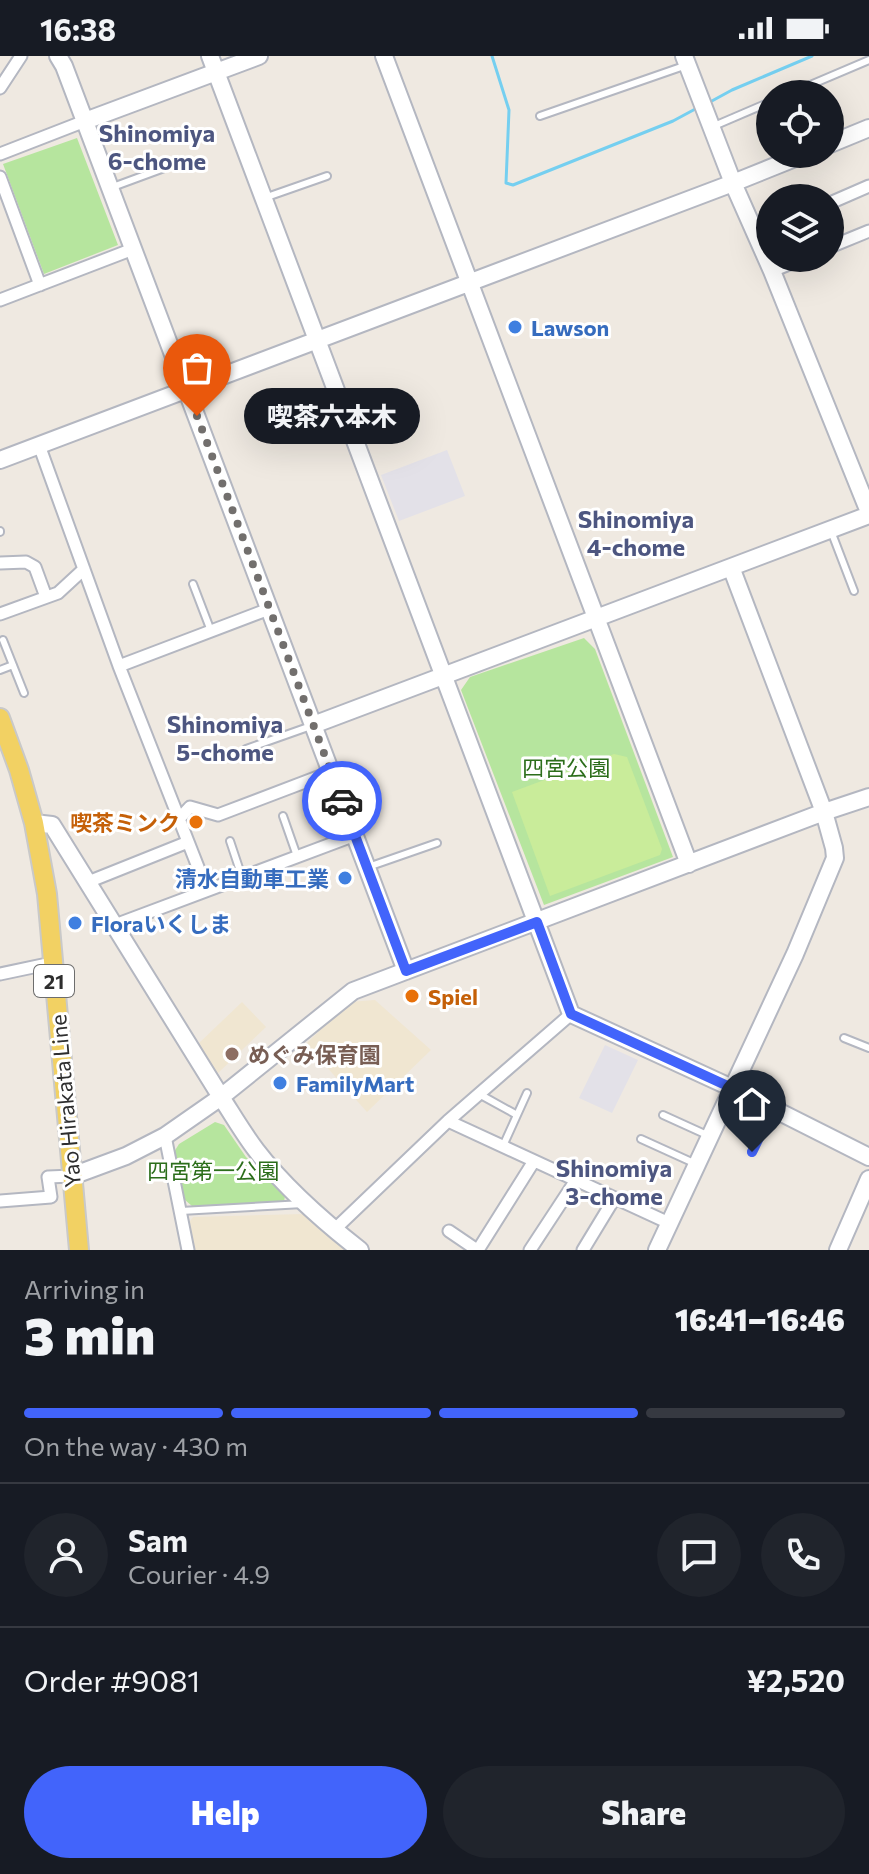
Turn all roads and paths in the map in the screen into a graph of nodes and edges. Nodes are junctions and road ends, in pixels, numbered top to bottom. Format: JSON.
{"nodes":[{"id":1,"x":21,"y":56,"type":"edge"},
{"id":2,"x":58,"y":56,"type":"edge"},
{"id":3,"x":384,"y":56,"type":"edge"},
{"id":4,"x":255,"y":57,"type":"edge"},
{"id":5,"x":685,"y":60,"type":"edge"},
{"id":6,"x":869,"y":60,"type":"edge"},
{"id":7,"x":213,"y":64,"type":"edge"},
{"id":8,"x":822,"y":80,"type":"edge"},
{"id":9,"x":0,"y":88,"type":"edge"},
{"id":10,"x":756,"y":108,"type":"edge"},
{"id":11,"x":540,"y":116,"type":"dead end"},
{"id":12,"x":85,"y":121,"type":"junction"},
{"id":13,"x":711,"y":127,"type":"junction"},
{"id":14,"x":869,"y":128,"type":"edge"},
{"id":15,"x":844,"y":138,"type":"edge"},
{"id":16,"x":0,"y":154,"type":"edge"},
{"id":17,"x":167,"y":167,"type":"dead end"},
{"id":18,"x":770,"y":168,"type":"edge"},
{"id":19,"x":327,"y":176,"type":"dead end"},
{"id":20,"x":0,"y":177,"type":"edge"},
{"id":21,"x":733,"y":183,"type":"junction"},
{"id":22,"x":869,"y":186,"type":"edge"},
{"id":23,"x":110,"y":188,"type":"junction"},
{"id":24,"x":844,"y":197,"type":"edge"},
{"id":25,"x":264,"y":198,"type":"junction"},
{"id":26,"x":756,"y":219,"type":"edge"},
{"id":27,"x":869,"y":231,"type":"edge"},
{"id":28,"x":844,"y":241,"type":"edge"},
{"id":29,"x":133,"y":249,"type":"junction"},
{"id":30,"x":772,"y":272,"type":"edge"},
{"id":31,"x":469,"y":281,"type":"junction"},
{"id":32,"x":40,"y":285,"type":"junction"},
{"id":33,"x":0,"y":300,"type":"edge"},
{"id":34,"x":318,"y":339,"type":"junction"},
{"id":35,"x":186,"y":388,"type":"junction"},
{"id":36,"x":39,"y":445,"type":"junction"},
{"id":37,"x":0,"y":460,"type":"edge"},
{"id":38,"x":863,"y":477,"type":"edge"},
{"id":39,"x":869,"y":513,"type":"edge"},
{"id":40,"x":831,"y":529,"type":"junction"},
{"id":41,"x":0,"y":563,"type":"edge"},
{"id":42,"x":731,"y":567,"type":"junction"},
{"id":43,"x":84,"y":569,"type":"junction"},
{"id":44,"x":193,"y":584,"type":"dead end"},
{"id":45,"x":854,"y":591,"type":"dead end"},
{"id":46,"x":46,"y":597,"type":"junction"},
{"id":47,"x":269,"y":609,"type":"junction"},
{"id":48,"x":0,"y":614,"type":"edge"},
{"id":49,"x":597,"y":617,"type":"junction"},
{"id":50,"x":211,"y":631,"type":"junction"},
{"id":51,"x":3,"y":640,"type":"dead end"},
{"id":52,"x":13,"y":665,"type":"junction"},
{"id":53,"x":119,"y":666,"type":"junction"},
{"id":54,"x":0,"y":670,"type":"edge"},
{"id":55,"x":444,"y":675,"type":"junction"},
{"id":56,"x":24,"y":693,"type":"dead end"},
{"id":57,"x":0,"y":718,"type":"edge"},
{"id":58,"x":313,"y":725,"type":"junction"},
{"id":59,"x":4,"y":738,"type":"edge"},
{"id":60,"x":246,"y":749,"type":"dead end"},
{"id":61,"x":331,"y":772,"type":"junction"},
{"id":62,"x":869,"y":797,"type":"edge"},
{"id":63,"x":824,"y":812,"type":"junction"},
{"id":64,"x":283,"y":816,"type":"dead end"},
{"id":65,"x":179,"y":819,"type":"junction"},
{"id":66,"x":34,"y":823,"type":"junction"},
{"id":67,"x":355,"y":835,"type":"junction"},
{"id":68,"x":230,"y":841,"type":"dead end"},
{"id":69,"x":188,"y":842,"type":"junction"},
{"id":70,"x":437,"y":843,"type":"dead end"},
{"id":71,"x":297,"y":856,"type":"junction"},
{"id":72,"x":689,"y":864,"type":"junction"},
{"id":73,"x":367,"y":867,"type":"junction"},
{"id":74,"x":242,"y":877,"type":"junction"},
{"id":75,"x":88,"y":882,"type":"junction"},
{"id":76,"x":207,"y":890,"type":"junction"},
{"id":77,"x":537,"y":922,"type":"junction"},
{"id":78,"x":115,"y":925,"type":"junction"},
{"id":79,"x":52,"y":963,"type":"junction"},
{"id":80,"x":406,"y":971,"type":"junction"},
{"id":81,"x":0,"y":974,"type":"edge"},
{"id":82,"x":571,"y":1014,"type":"junction"},
{"id":83,"x":844,"y":1038,"type":"dead end"},
{"id":84,"x":869,"y":1048,"type":"edge"},
{"id":85,"x":732,"y":1088,"type":"junction"},
{"id":86,"x":527,"y":1093,"type":"dead end"},
{"id":87,"x":479,"y":1094,"type":"junction"},
{"id":88,"x":221,"y":1097,"type":"junction"},
{"id":89,"x":773,"y":1109,"type":"junction"},
{"id":90,"x":517,"y":1115,"type":"junction"},
{"id":91,"x":663,"y":1115,"type":"dead end"},
{"id":92,"x":448,"y":1121,"type":"junction"},
{"id":93,"x":165,"y":1136,"type":"junction"},
{"id":94,"x":710,"y":1136,"type":"junction"},
{"id":95,"x":641,"y":1139,"type":"dead end"},
{"id":96,"x":503,"y":1146,"type":"junction"},
{"id":97,"x":752,"y":1152,"type":"dead end"},
{"id":98,"x":869,"y":1157,"type":"edge"},
{"id":99,"x":534,"y":1161,"type":"junction"},
{"id":100,"x":697,"y":1164,"type":"junction"},
{"id":101,"x":72,"y":1176,"type":"junction"},
{"id":102,"x":869,"y":1179,"type":"edge"},
{"id":103,"x":576,"y":1180,"type":"junction"},
{"id":104,"x":614,"y":1199,"type":"junction"},
{"id":105,"x":0,"y":1201,"type":"edge"},
{"id":106,"x":306,"y":1204,"type":"junction"},
{"id":107,"x":181,"y":1211,"type":"junction"},
{"id":108,"x":669,"y":1223,"type":"junction"},
{"id":109,"x":334,"y":1230,"type":"junction"},
{"id":110,"x":449,"y":1231,"type":"dead end"},
{"id":111,"x":79,"y":1250,"type":"edge"},
{"id":112,"x":188,"y":1250,"type":"edge"},
{"id":113,"x":360,"y":1250,"type":"edge"},
{"id":114,"x":477,"y":1250,"type":"edge"},
{"id":115,"x":530,"y":1250,"type":"edge"},
{"id":116,"x":583,"y":1250,"type":"edge"},
{"id":117,"x":657,"y":1250,"type":"edge"},
{"id":118,"x":838,"y":1250,"type":"edge"}],
"edges":[{"from":1,"to":9,"type":"street"},
{"from":2,"to":12,"type":"street"},
{"from":3,"to":31,"type":"street"},
{"from":4,"to":7,"type":"street"},
{"from":5,"to":11,"type":"lane"},
{"from":5,"to":13,"type":"street"},
{"from":6,"to":8,"type":"lane"},
{"from":7,"to":12,"type":"street"},
{"from":7,"to":25,"type":"street"},
{"from":10,"to":13,"type":"lane"},
{"from":12,"to":16,"type":"street"},
{"from":12,"to":23,"type":"street"},
{"from":13,"to":21,"type":"street"},
{"from":14,"to":15,"type":"street"},
{"from":17,"to":23,"type":"lane"},
{"from":18,"to":21,"type":"street"},
{"from":19,"to":25,"type":"lane"},
{"from":20,"to":32,"type":"street"},
{"from":21,"to":26,"type":"street"},
{"from":21,"to":31,"type":"street"},
{"from":22,"to":24,"type":"street"},
{"from":23,"to":29,"type":"street"},
{"from":25,"to":34,"type":"street"},
{"from":27,"to":28,"type":"street"},
{"from":29,"to":32,"type":"street"},
{"from":29,"to":35,"type":"street"},
{"from":30,"to":38,"type":"street"},
{"from":31,"to":34,"type":"street"},
{"from":31,"to":49,"type":"street"},
{"from":32,"to":33,"type":"street"},
{"from":34,"to":35,"type":"street"},
{"from":34,"to":55,"type":"street"},
{"from":35,"to":36,"type":"street"},
{"from":35,"to":47,"type":"street"},
{"from":36,"to":37,"type":"street"},
{"from":36,"to":43,"type":"street"},
{"from":38,"to":39,"type":"street"},
{"from":39,"to":40,"type":"street"},
{"from":40,"to":42,"type":"street"},
{"from":40,"to":45,"type":"lane"},
{"from":41,"to":46,"type":"street"},
{"from":42,"to":49,"type":"street"},
{"from":42,"to":63,"type":"street"},
{"from":43,"to":46,"type":"street"},
{"from":43,"to":53,"type":"street"},
{"from":44,"to":50,"type":"lane"},
{"from":46,"to":48,"type":"street"},
{"from":47,"to":50,"type":"street"},
{"from":47,"to":58,"type":"street"},
{"from":49,"to":55,"type":"street"},
{"from":49,"to":72,"type":"street"},
{"from":50,"to":53,"type":"street"},
{"from":51,"to":52,"type":"lane"},
{"from":52,"to":54,"type":"lane"},
{"from":52,"to":56,"type":"lane"},
{"from":53,"to":65,"type":"street"},
{"from":55,"to":58,"type":"street"},
{"from":55,"to":77,"type":"street"},
{"from":57,"to":59,"type":"main road","name":"Yao Hirakata Line","number":"21"},
{"from":58,"to":60,"type":"lane"},
{"from":58,"to":61,"type":"street"},
{"from":59,"to":66,"type":"main road","name":"Yao Hirakata Line","number":"21"},
{"from":61,"to":65,"type":"street"},
{"from":61,"to":67,"type":"street"},
{"from":62,"to":63,"type":"street"},
{"from":63,"to":72,"type":"street"},
{"from":63,"to":85,"type":"street"},
{"from":64,"to":71,"type":"lane"},
{"from":65,"to":69,"type":"street"},
{"from":66,"to":75,"type":"street"},
{"from":66,"to":79,"type":"main road","name":"Yao Hirakata Line","number":"21"},
{"from":67,"to":71,"type":"street"},
{"from":67,"to":73,"type":"street"},
{"from":68,"to":74,"type":"lane"},
{"from":69,"to":75,"type":"street"},
{"from":69,"to":76,"type":"street"},
{"from":70,"to":73,"type":"lane"},
{"from":71,"to":74,"type":"street"},
{"from":72,"to":77,"type":"street"},
{"from":73,"to":80,"type":"street"},
{"from":74,"to":76,"type":"street"},
{"from":75,"to":78,"type":"street"},
{"from":76,"to":78,"type":"street"},
{"from":77,"to":80,"type":"street"},
{"from":77,"to":82,"type":"street"},
{"from":78,"to":88,"type":"street"},
{"from":79,"to":81,"type":"street"},
{"from":79,"to":101,"type":"main road","name":"Yao Hirakata Line","number":"21"},
{"from":80,"to":88,"type":"street"},
{"from":82,"to":85,"type":"street"},
{"from":82,"to":87,"type":"street"},
{"from":83,"to":84,"type":"lane"},
{"from":85,"to":89,"type":"street"},
{"from":85,"to":94,"type":"street"},
{"from":86,"to":90,"type":"lane"},
{"from":87,"to":90,"type":"lane"},
{"from":87,"to":92,"type":"street"},
{"from":88,"to":93,"type":"street"},
{"from":88,"to":106,"type":"street"},
{"from":89,"to":97,"type":"lane"},
{"from":89,"to":98,"type":"street"},
{"from":90,"to":96,"type":"lane"},
{"from":91,"to":94,"type":"lane"},
{"from":92,"to":96,"type":"street"},
{"from":92,"to":109,"type":"street"},
{"from":93,"to":101,"type":"street"},
{"from":93,"to":107,"type":"street"},
{"from":94,"to":100,"type":"street"},
{"from":95,"to":100,"type":"lane"},
{"from":96,"to":99,"type":"street"},
{"from":99,"to":103,"type":"street"},
{"from":99,"to":114,"type":"street"},
{"from":100,"to":108,"type":"street"},
{"from":101,"to":105,"type":"street"},
{"from":101,"to":111,"type":"main road","name":"Yao Hirakata Line","number":"21"},
{"from":102,"to":118,"type":"street"},
{"from":103,"to":104,"type":"street"},
{"from":103,"to":115,"type":"street"},
{"from":104,"to":108,"type":"street"},
{"from":104,"to":116,"type":"street"},
{"from":106,"to":107,"type":"lane"},
{"from":106,"to":109,"type":"street"},
{"from":107,"to":112,"type":"street"},
{"from":108,"to":117,"type":"street"},
{"from":109,"to":113,"type":"street"},
{"from":110,"to":114,"type":"street"}]}
